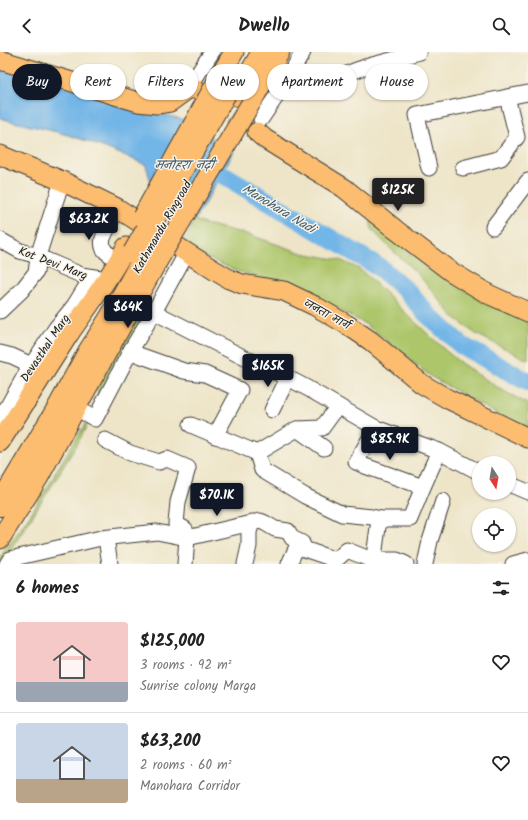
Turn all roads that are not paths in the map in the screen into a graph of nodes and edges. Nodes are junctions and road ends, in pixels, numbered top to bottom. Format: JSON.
{"nodes":[{"id":1,"x":212,"y":52,"type":"edge"},
{"id":2,"x":234,"y":52,"type":"edge"},
{"id":3,"x":249,"y":52,"type":"edge"},
{"id":4,"x":263,"y":52,"type":"edge"},
{"id":5,"x":280,"y":52,"type":"edge"},
{"id":6,"x":303,"y":52,"type":"edge"},
{"id":7,"x":419,"y":52,"type":"edge"},
{"id":8,"x":0,"y":60,"type":"edge"},
{"id":9,"x":234,"y":64,"type":"edge"},
{"id":10,"x":244,"y":64,"type":"edge"},
{"id":11,"x":254,"y":64,"type":"edge"},
{"id":12,"x":296,"y":64,"type":"edge"},
{"id":13,"x":259,"y":70,"type":"edge"},
{"id":14,"x":357,"y":70,"type":"edge"},
{"id":15,"x":198,"y":77,"type":"edge"},
{"id":16,"x":528,"y":93,"type":"edge"},
{"id":17,"x":507,"y":97,"type":"junction"},
{"id":18,"x":173,"y":100,"type":"edge"},
{"id":19,"x":229,"y":100,"type":"edge"},
{"id":20,"x":275,"y":100,"type":"edge"},
{"id":21,"x":259,"y":126,"type":"joint"},
{"id":22,"x":0,"y":155,"type":"edge"},
{"id":23,"x":429,"y":168,"type":"dead end"},
{"id":24,"x":463,"y":168,"type":"dead end"},
{"id":25,"x":62,"y":181,"type":"junction"},
{"id":26,"x":528,"y":181,"type":"edge"},
{"id":27,"x":117,"y":208,"type":"junction"},
{"id":28,"x":493,"y":227,"type":"dead end"},
{"id":29,"x":0,"y":240,"type":"edge"},
{"id":30,"x":187,"y":252,"type":"junction"},
{"id":31,"x":136,"y":256,"type":"junction"},
{"id":32,"x":38,"y":257,"type":"junction"},
{"id":33,"x":100,"y":278,"type":"junction"},
{"id":34,"x":0,"y":311,"type":"edge"},
{"id":35,"x":154,"y":312,"type":"junction"},
{"id":36,"x":528,"y":312,"type":"edge"},
{"id":37,"x":131,"y":350,"type":"junction"},
{"id":38,"x":0,"y":353,"type":"edge"},
{"id":39,"x":28,"y":372,"type":"junction"},
{"id":40,"x":288,"y":378,"type":"junction"},
{"id":41,"x":338,"y":406,"type":"junction"},
{"id":42,"x":76,"y":408,"type":"junction"},
{"id":43,"x":272,"y":410,"type":"dead end"},
{"id":44,"x":1,"y":418,"type":"edge"},
{"id":45,"x":191,"y":425,"type":"dead end"},
{"id":46,"x":376,"y":428,"type":"junction"},
{"id":47,"x":297,"y":429,"type":"junction"},
{"id":48,"x":215,"y":436,"type":"junction"},
{"id":49,"x":528,"y":438,"type":"edge"},
{"id":50,"x":105,"y":440,"type":"dead end"},
{"id":51,"x":0,"y":442,"type":"edge"},
{"id":52,"x":324,"y":448,"type":"dead end"},
{"id":53,"x":438,"y":451,"type":"junction"},
{"id":54,"x":257,"y":453,"type":"junction"},
{"id":55,"x":472,"y":468,"type":"edge"},
{"id":56,"x":0,"y":485,"type":"edge"},
{"id":57,"x":423,"y":487,"type":"junction"},
{"id":58,"x":516,"y":487,"type":"edge"},
{"id":59,"x":528,"y":492,"type":"edge"},
{"id":60,"x":443,"y":501,"type":"dead end"},
{"id":61,"x":0,"y":505,"type":"edge"},
{"id":62,"x":381,"y":520,"type":"junction"},
{"id":63,"x":252,"y":522,"type":"junction"},
{"id":64,"x":0,"y":538,"type":"edge"},
{"id":65,"x":106,"y":538,"type":"junction"},
{"id":66,"x":187,"y":538,"type":"junction"},
{"id":67,"x":299,"y":542,"type":"junction"},
{"id":68,"x":528,"y":560,"type":"edge"},
{"id":69,"x":9,"y":562,"type":"edge"},
{"id":70,"x":373,"y":562,"type":"edge"},
{"id":71,"x":110,"y":564,"type":"edge"},
{"id":72,"x":185,"y":564,"type":"edge"},
{"id":73,"x":245,"y":564,"type":"edge"},
{"id":74,"x":289,"y":564,"type":"edge"},
{"id":75,"x":406,"y":564,"type":"edge"},
{"id":76,"x":426,"y":564,"type":"edge"},
{"id":77,"x":513,"y":564,"type":"edge"}],
"edges":[{"from":1,"to":15,"type":"street"},
{"from":2,"to":9,"type":"main road"},
{"from":3,"to":10,"type":"highway","name":"Kathmandu Ringroad"},
{"from":4,"to":11,"type":"highway","name":"Kathmandu Ringroad"},
{"from":5,"to":13,"type":"main road"},
{"from":6,"to":12,"type":"street"},
{"from":7,"to":14,"type":"street"},
{"from":8,"to":18,"type":"main road"},
{"from":16,"to":17,"type":"street"},
{"from":17,"to":23,"type":"street"},
{"from":17,"to":24,"type":"street"},
{"from":19,"to":31,"type":"highway","name":"Kathmandu Ringroad","bridge":true},
{"from":20,"to":21,"type":"street"},
{"from":21,"to":36,"type":"main road"},
{"from":22,"to":25,"type":"main road","name":"जनता मार्ग"},
{"from":25,"to":27,"type":"main road","name":"जनता मार्ग"},
{"from":25,"to":32,"type":"street"},
{"from":26,"to":28,"type":"street"},
{"from":27,"to":30,"type":"main road","name":"जनता मार्ग"},
{"from":27,"to":31,"type":"street"},
{"from":29,"to":32,"type":"street","name":"Kot Devi Marg"},
{"from":30,"to":35,"type":"street"},
{"from":30,"to":49,"type":"main road","name":"जनता मार्ग"},
{"from":31,"to":33,"type":"main road"},
{"from":31,"to":42,"type":"main road"},
{"from":31,"to":56,"type":"highway","name":"Kathmandu Ringroad"},
{"from":31,"to":61,"type":"highway","name":"Kathmandu Ringroad"},
{"from":32,"to":33,"type":"street","name":"Kot Devi Marg"},
{"from":32,"to":34,"type":"street"},
{"from":33,"to":39,"type":"street","name":"Devasthal Marg"},
{"from":33,"to":51,"type":"main road"},
{"from":35,"to":37,"type":"street"},
{"from":35,"to":40,"type":"street"},
{"from":37,"to":42,"type":"street"},
{"from":37,"to":48,"type":"street"},
{"from":38,"to":39,"type":"street"},
{"from":39,"to":44,"type":"street","name":"Devasthal Marg"},
{"from":40,"to":41,"type":"street"},
{"from":40,"to":43,"type":"street"},
{"from":41,"to":46,"type":"street"},
{"from":41,"to":47,"type":"street"},
{"from":42,"to":64,"type":"main road"},
{"from":45,"to":48,"type":"street"},
{"from":46,"to":53,"type":"street"},
{"from":46,"to":57,"type":"street"},
{"from":47,"to":52,"type":"street"},
{"from":47,"to":54,"type":"street"},
{"from":48,"to":54,"type":"street"},
{"from":50,"to":66,"type":"street"},
{"from":53,"to":55,"type":"street"},
{"from":53,"to":57,"type":"street"},
{"from":54,"to":62,"type":"street"},
{"from":57,"to":62,"type":"street"},
{"from":58,"to":59,"type":"street"},
{"from":60,"to":76,"type":"street"},
{"from":62,"to":70,"type":"street"},
{"from":63,"to":66,"type":"street"},
{"from":63,"to":67,"type":"street"},
{"from":63,"to":73,"type":"street"},
{"from":65,"to":66,"type":"street"},
{"from":65,"to":69,"type":"street"},
{"from":65,"to":71,"type":"street"},
{"from":66,"to":72,"type":"street"},
{"from":67,"to":70,"type":"street"},
{"from":67,"to":74,"type":"street"},
{"from":68,"to":77,"type":"street"},
{"from":70,"to":75,"type":"street"}]}
